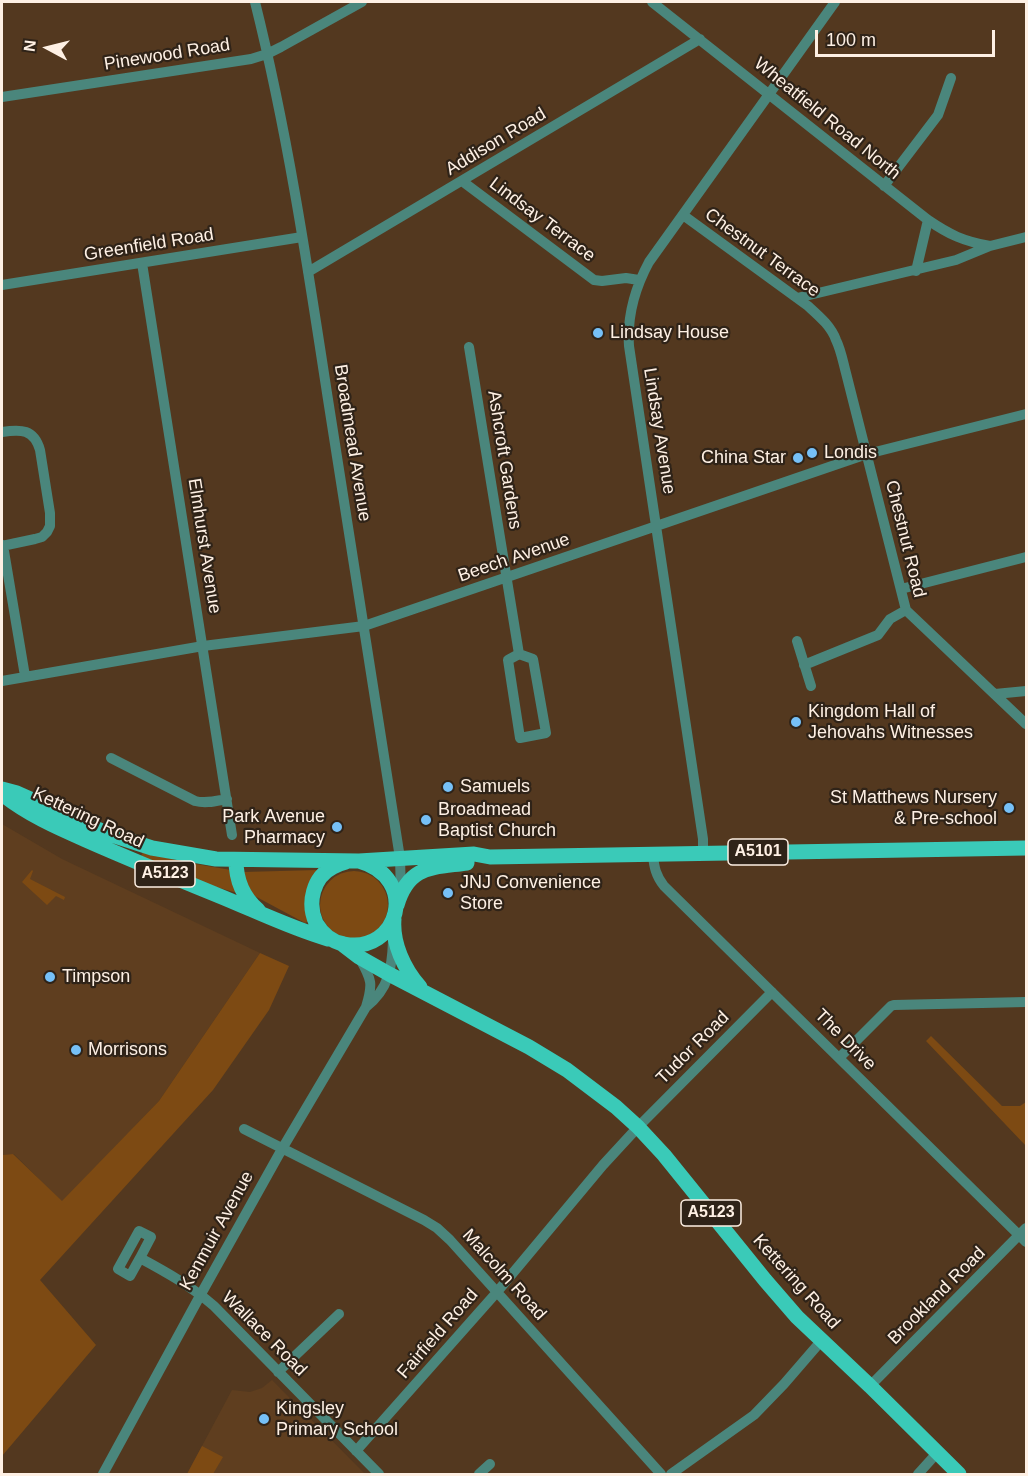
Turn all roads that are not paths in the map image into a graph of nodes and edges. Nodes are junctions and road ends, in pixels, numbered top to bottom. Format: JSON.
{"nodes":[{"id":1,"x":255,"y":2,"type":"edge"},
{"id":2,"x":362,"y":2,"type":"edge"},
{"id":3,"x":652,"y":2,"type":"edge"},
{"id":4,"x":835,"y":2,"type":"edge"},
{"id":5,"x":700,"y":39,"type":"junction"},
{"id":6,"x":267,"y":54,"type":"junction"},
{"id":7,"x":951,"y":78,"type":"dead end"},
{"id":8,"x":770,"y":94,"type":"junction"},
{"id":9,"x":2,"y":97,"type":"edge"},
{"id":10,"x":462,"y":181,"type":"junction"},
{"id":11,"x":884,"y":186,"type":"junction"},
{"id":12,"x":683,"y":215,"type":"junction"},
{"id":13,"x":928,"y":220,"type":"junction"},
{"id":14,"x":302,"y":237,"type":"junction"},
{"id":15,"x":1026,"y":237,"type":"edge"},
{"id":16,"x":990,"y":246,"type":"junction"},
{"id":17,"x":142,"y":263,"type":"junction"},
{"id":18,"x":916,"y":271,"type":"junction"},
{"id":19,"x":308,"y":272,"type":"junction"},
{"id":20,"x":639,"y":280,"type":"junction"},
{"id":21,"x":2,"y":285,"type":"edge"},
{"id":22,"x":797,"y":298,"type":"junction"},
{"id":23,"x":469,"y":347,"type":"dead end"},
{"id":24,"x":1026,"y":414,"type":"edge"},
{"id":25,"x":2,"y":432,"type":"edge"},
{"id":26,"x":867,"y":454,"type":"junction"},
{"id":27,"x":656,"y":525,"type":"junction"},
{"id":28,"x":2,"y":545,"type":"edge"},
{"id":29,"x":1026,"y":557,"type":"edge"},
{"id":30,"x":507,"y":578,"type":"junction"},
{"id":31,"x":901,"y":589,"type":"junction"},
{"id":32,"x":906,"y":610,"type":"junction"},
{"id":33,"x":364,"y":626,"type":"junction"},
{"id":34,"x":797,"y":641,"type":"dead end"},
{"id":35,"x":203,"y":646,"type":"junction"},
{"id":36,"x":519,"y":654,"type":"junction"},
{"id":37,"x":804,"y":665,"type":"junction"},
{"id":38,"x":26,"y":676,"type":"junction"},
{"id":39,"x":2,"y":681,"type":"edge"},
{"id":40,"x":811,"y":686,"type":"dead end"},
{"id":41,"x":1026,"y":691,"type":"edge"},
{"id":42,"x":995,"y":694,"type":"junction"},
{"id":43,"x":1026,"y":724,"type":"edge"},
{"id":44,"x":111,"y":758,"type":"dead end"},
{"id":45,"x":2,"y":789,"type":"edge"},
{"id":46,"x":2,"y":794,"type":"edge"},
{"id":47,"x":227,"y":799,"type":"junction"},
{"id":48,"x":232,"y":835,"type":"dead end"},
{"id":49,"x":1026,"y":848,"type":"edge"},
{"id":50,"x":704,"y":853,"type":"junction"},
{"id":51,"x":653,"y":855,"type":"junction"},
{"id":52,"x":490,"y":857,"type":"junction"},
{"id":53,"x":400,"y":858,"type":"junction"},
{"id":54,"x":236,"y":860,"type":"junction"},
{"id":55,"x":353,"y":862,"type":"junction"},
{"id":56,"x":261,"y":912,"type":"junction"},
{"id":57,"x":396,"y":912,"type":"junction"},
{"id":58,"x":338,"y":943,"type":"junction"},
{"id":59,"x":359,"y":957,"type":"junction"},
{"id":60,"x":389,"y":974,"type":"junction"},
{"id":61,"x":772,"y":992,"type":"junction"},
{"id":62,"x":429,"y":995,"type":"junction"},
{"id":63,"x":1026,"y":1002,"type":"edge"},
{"id":64,"x":366,"y":1007,"type":"junction"},
{"id":65,"x":839,"y":1058,"type":"junction"},
{"id":66,"x":638,"y":1127,"type":"junction"},
{"id":67,"x":244,"y":1129,"type":"dead end"},
{"id":68,"x":282,"y":1149,"type":"junction"},
{"id":69,"x":1024,"y":1236,"type":"edge"},
{"id":70,"x":140,"y":1258,"type":"dead end"},
{"id":71,"x":497,"y":1292,"type":"junction"},
{"id":72,"x":201,"y":1294,"type":"junction"},
{"id":73,"x":339,"y":1314,"type":"dead end"},
{"id":74,"x":822,"y":1340,"type":"junction"},
{"id":75,"x":278,"y":1372,"type":"junction"},
{"id":76,"x":870,"y":1386,"type":"junction"},
{"id":77,"x":356,"y":1452,"type":"junction"},
{"id":78,"x":937,"y":1453,"type":"junction"},
{"id":79,"x":490,"y":1464,"type":"dead end"},
{"id":80,"x":103,"y":1474,"type":"edge"},
{"id":81,"x":380,"y":1474,"type":"edge"},
{"id":82,"x":479,"y":1474,"type":"edge"},
{"id":83,"x":662,"y":1474,"type":"edge"},
{"id":84,"x":670,"y":1474,"type":"edge"},
{"id":85,"x":918,"y":1474,"type":"edge"},
{"id":86,"x":959,"y":1474,"type":"edge"}],
"edges":[{"from":1,"to":6,"type":"street","name":"Broadmead Avenue"},
{"from":2,"to":6,"type":"street","name":"Pinewood Road"},
{"from":3,"to":5,"type":"street","name":"Wheatfield Road North"},
{"from":4,"to":8,"type":"street","name":"Lindsay Avenue"},
{"from":5,"to":8,"type":"street","name":"Wheatfield Road North"},
{"from":5,"to":10,"type":"street","name":"Addison Road"},
{"from":6,"to":9,"type":"street","name":"Pinewood Road"},
{"from":6,"to":14,"type":"street","name":"Broadmead Avenue"},
{"from":7,"to":11,"type":"street"},
{"from":8,"to":11,"type":"street","name":"Wheatfield Road North"},
{"from":8,"to":12,"type":"street","name":"Lindsay Avenue"},
{"from":10,"to":19,"type":"street","name":"Addison Road"},
{"from":10,"to":20,"type":"street","name":"Lindsay Terrace"},
{"from":11,"to":13,"type":"street","name":"Wheatfield Road North"},
{"from":12,"to":20,"type":"street","name":"Lindsay Avenue"},
{"from":12,"to":22,"type":"street","name":"Chestnut Terrace"},
{"from":13,"to":16,"type":"street","name":"Wheatfield Road North"},
{"from":13,"to":18,"type":"street"},
{"from":14,"to":17,"type":"street","name":"Greenfield Road"},
{"from":14,"to":19,"type":"street","name":"Broadmead Avenue"},
{"from":15,"to":16,"type":"street"},
{"from":16,"to":18,"type":"street"},
{"from":17,"to":21,"type":"street","name":"Greenfield Road"},
{"from":17,"to":35,"type":"street","name":"Elmhurst Avenue"},
{"from":18,"to":22,"type":"street"},
{"from":19,"to":33,"type":"street","name":"Broadmead Avenue"},
{"from":20,"to":27,"type":"street","name":"Lindsay Avenue"},
{"from":22,"to":26,"type":"street","name":"Chestnut Terrace"},
{"from":23,"to":30,"type":"street","name":"Ashcroft Gardens"},
{"from":24,"to":26,"type":"street","name":"Beech Avenue"},
{"from":25,"to":28,"type":"street"},
{"from":26,"to":27,"type":"street","name":"Beech Avenue"},
{"from":26,"to":31,"type":"street","name":"Chestnut Road"},
{"from":27,"to":30,"type":"street","name":"Beech Avenue"},
{"from":27,"to":50,"type":"street","name":"Lindsay Avenue"},
{"from":28,"to":38,"type":"street"},
{"from":29,"to":31,"type":"street"},
{"from":30,"to":33,"type":"street","name":"Beech Avenue"},
{"from":30,"to":36,"type":"street","name":"Ashcroft Gardens"},
{"from":31,"to":32,"type":"street","name":"Chestnut Road"},
{"from":32,"to":37,"type":"street"},
{"from":32,"to":42,"type":"street","name":"Chestnut Road"},
{"from":33,"to":35,"type":"street","name":"Beech Avenue"},
{"from":33,"to":53,"type":"street","name":"Broadmead Avenue"},
{"from":34,"to":37,"type":"street"},
{"from":35,"to":38,"type":"street","name":"Beech Avenue"},
{"from":35,"to":47,"type":"street","name":"Elmhurst Avenue"},
{"from":36,"to":36,"type":"street"},
{"from":37,"to":40,"type":"street"},
{"from":38,"to":39,"type":"street","name":"Beech Avenue"},
{"from":41,"to":42,"type":"street"},
{"from":42,"to":43,"type":"street","name":"Chestnut Road"},
{"from":44,"to":47,"type":"street"},
{"from":45,"to":54,"type":"main road","name":"Kettering Road","number":"A5123"},
{"from":46,"to":56,"type":"main road","name":"Kettering Road","number":"A5123"},
{"from":47,"to":48,"type":"street","name":"Elmhurst Avenue"},
{"from":49,"to":50,"type":"main road","number":"A5101"},
{"from":50,"to":51,"type":"main road","number":"A5101"},
{"from":51,"to":52,"type":"main road","number":"A5101"},
{"from":51,"to":61,"type":"street","name":"The Drive"},
{"from":52,"to":53,"type":"main road","number":"A5101"},
{"from":52,"to":57,"type":"main road","number":"A5101"},
{"from":53,"to":55,"type":"main road","number":"A5101"},
{"from":53,"to":57,"type":"street","name":"Broadmead Avenue"},
{"from":54,"to":55,"type":"main road","name":"Kettering Road","number":"A5123"},
{"from":54,"to":56,"type":"main road","name":"Kettering Road"},
{"from":55,"to":57,"type":"main road"},
{"from":55,"to":58,"type":"main road"},
{"from":56,"to":58,"type":"main road","name":"Kettering Road","number":"A5123"},
{"from":57,"to":58,"type":"main road"},
{"from":57,"to":60,"type":"street","name":"Kenmuir Avenue"},
{"from":57,"to":62,"type":"main road","name":"Kettering Road","number":"A5123"},
{"from":58,"to":59,"type":"main road","name":"Kettering Road","number":"A5123"},
{"from":59,"to":60,"type":"main road","name":"Kettering Road","number":"A5123"},
{"from":59,"to":64,"type":"street","name":"Kenmuir Avenue"},
{"from":60,"to":62,"type":"main road","name":"Kettering Road","number":"A5123"},
{"from":60,"to":64,"type":"street","name":"Kenmuir Avenue"},
{"from":61,"to":65,"type":"street","name":"The Drive"},
{"from":61,"to":66,"type":"street","name":"Tudor Road"},
{"from":62,"to":66,"type":"main road","name":"Kettering Road","number":"A5123"},
{"from":63,"to":65,"type":"street"},
{"from":64,"to":68,"type":"street","name":"Kenmuir Avenue"},
{"from":65,"to":69,"type":"street","name":"The Drive"},
{"from":66,"to":71,"type":"street","name":"Fairfield Road"},
{"from":66,"to":74,"type":"main road","name":"Kettering Road","number":"A5123"},
{"from":67,"to":68,"type":"street","name":"Malcolm Road"},
{"from":68,"to":71,"type":"street","name":"Malcolm Road"},
{"from":68,"to":72,"type":"street","name":"Kenmuir Avenue"},
{"from":69,"to":76,"type":"street","name":"Brookland Road"},
{"from":70,"to":72,"type":"street","name":"Wallace Road"},
{"from":71,"to":77,"type":"street","name":"Fairfield Road"},
{"from":71,"to":83,"type":"street","name":"Malcolm Road"},
{"from":72,"to":75,"type":"street","name":"Wallace Road"},
{"from":72,"to":80,"type":"street","name":"Kenmuir Avenue"},
{"from":73,"to":75,"type":"street"},
{"from":74,"to":76,"type":"main road","name":"Kettering Road","number":"A5123"},
{"from":74,"to":84,"type":"street"},
{"from":75,"to":77,"type":"street","name":"Wallace Road"},
{"from":76,"to":78,"type":"main road","name":"Kettering Road","number":"A5123"},
{"from":77,"to":81,"type":"street","name":"Wallace Road"},
{"from":78,"to":85,"type":"street"},
{"from":78,"to":86,"type":"main road","name":"Kettering Road","number":"A5123"},
{"from":79,"to":82,"type":"street"}]}
